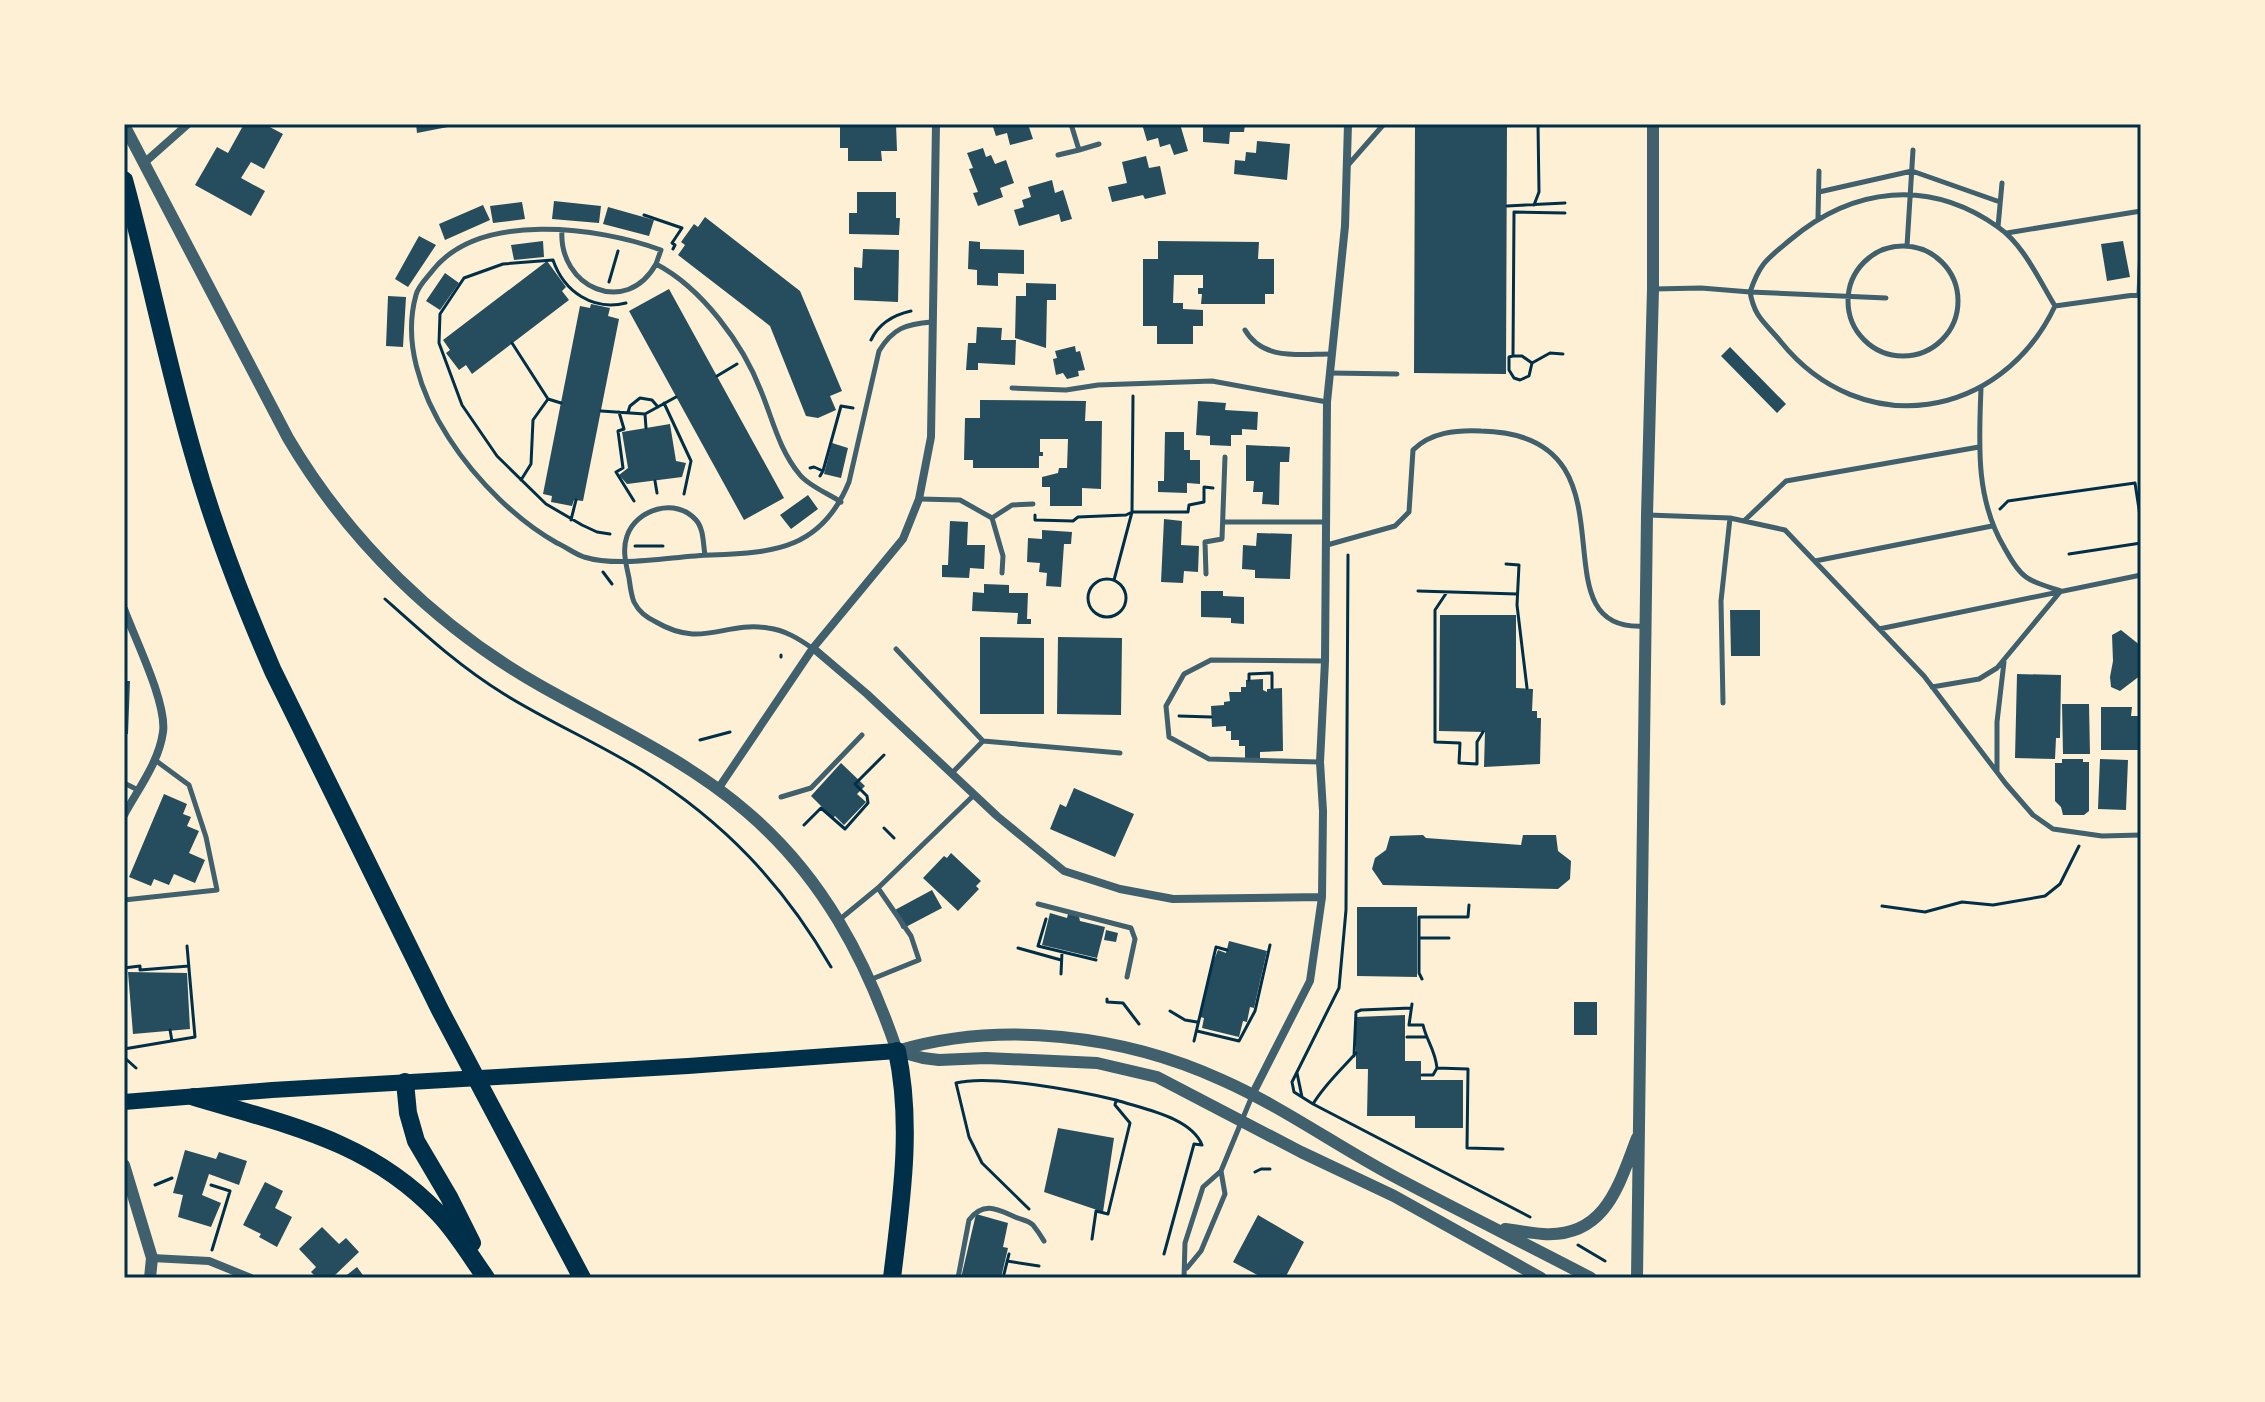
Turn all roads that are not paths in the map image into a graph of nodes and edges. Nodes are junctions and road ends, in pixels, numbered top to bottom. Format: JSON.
{"nodes":[{"id":1,"x":188,"y":124,"type":"edge"},
{"id":2,"x":936,"y":124,"type":"edge"},
{"id":3,"x":1071,"y":124,"type":"edge"},
{"id":4,"x":1348,"y":124,"type":"edge"},
{"id":5,"x":1384,"y":124,"type":"edge"},
{"id":6,"x":1653,"y":124,"type":"edge"},
{"id":7,"x":124,"y":125,"type":"edge"},
{"id":8,"x":1099,"y":144,"type":"dead end"},
{"id":9,"x":1079,"y":150,"type":"junction"},
{"id":10,"x":1913,"y":150,"type":"dead end"},
{"id":11,"x":1058,"y":155,"type":"dead end"},
{"id":12,"x":144,"y":163,"type":"junction"},
{"id":13,"x":1349,"y":164,"type":"junction"},
{"id":14,"x":1819,"y":171,"type":"dead end"},
{"id":15,"x":1912,"y":171,"type":"junction"},
{"id":16,"x":124,"y":180,"type":"edge"},
{"id":17,"x":2002,"y":183,"type":"dead end"},
{"id":18,"x":1819,"y":192,"type":"junction"},
{"id":19,"x":1910,"y":196,"type":"junction"},
{"id":20,"x":2000,"y":202,"type":"junction"},
{"id":21,"x":2141,"y":211,"type":"edge"},
{"id":22,"x":1818,"y":219,"type":"junction"},
{"id":23,"x":1998,"y":227,"type":"junction"},
{"id":24,"x":562,"y":230,"type":"junction"},
{"id":25,"x":2006,"y":233,"type":"junction"},
{"id":26,"x":1907,"y":246,"type":"junction"},
{"id":27,"x":2141,"y":248,"type":"edge"},
{"id":28,"x":656,"y":264,"type":"junction"},
{"id":29,"x":1653,"y":289,"type":"junction"},
{"id":30,"x":1750,"y":292,"type":"junction"},
{"id":31,"x":1848,"y":296,"type":"junction"},
{"id":32,"x":2140,"y":296,"type":"edge"},
{"id":33,"x":1886,"y":298,"type":"dead end"},
{"id":34,"x":2055,"y":306,"type":"junction"},
{"id":35,"x":933,"y":322,"type":"junction"},
{"id":36,"x":1245,"y":330,"type":"dead end"},
{"id":37,"x":1331,"y":354,"type":"junction"},
{"id":38,"x":1329,"y":373,"type":"junction"},
{"id":39,"x":1397,"y":374,"type":"dead end"},
{"id":40,"x":1012,"y":388,"type":"dead end"},
{"id":41,"x":1981,"y":388,"type":"junction"},
{"id":42,"x":1327,"y":402,"type":"junction"},
{"id":43,"x":1979,"y":447,"type":"junction"},
{"id":44,"x":1225,"y":457,"type":"dead end"},
{"id":45,"x":919,"y":499,"type":"junction"},
{"id":46,"x":841,"y":502,"type":"junction"},
{"id":47,"x":1033,"y":504,"type":"road end"},
{"id":48,"x":1647,"y":515,"type":"junction"},
{"id":49,"x":992,"y":518,"type":"junction"},
{"id":50,"x":1730,"y":518,"type":"junction"},
{"id":51,"x":1744,"y":521,"type":"junction"},
{"id":52,"x":1223,"y":522,"type":"junction"},
{"id":53,"x":1325,"y":522,"type":"junction"},
{"id":54,"x":1992,"y":526,"type":"junction"},
{"id":55,"x":1326,"y":546,"type":"junction"},
{"id":56,"x":705,"y":555,"type":"junction"},
{"id":57,"x":626,"y":561,"type":"junction"},
{"id":58,"x":1814,"y":561,"type":"junction"},
{"id":59,"x":1002,"y":573,"type":"dead end"},
{"id":60,"x":1206,"y":574,"type":"dead end"},
{"id":61,"x":2141,"y":575,"type":"edge"},
{"id":62,"x":2061,"y":591,"type":"junction"},
{"id":63,"x":124,"y":609,"type":"edge"},
{"id":64,"x":1645,"y":626,"type":"junction"},
{"id":65,"x":1878,"y":629,"type":"junction"},
{"id":66,"x":813,"y":648,"type":"junction"},
{"id":67,"x":896,"y":649,"type":"dead end"},
{"id":68,"x":1325,"y":661,"type":"junction"},
{"id":69,"x":2004,"y":661,"type":"junction"},
{"id":70,"x":1932,"y":687,"type":"junction"},
{"id":71,"x":1723,"y":703,"type":"dead end"},
{"id":72,"x":862,"y":735,"type":"dead end"},
{"id":73,"x":983,"y":741,"type":"junction"},
{"id":74,"x":1120,"y":753,"type":"dead end"},
{"id":75,"x":155,"y":760,"type":"junction"},
{"id":76,"x":1320,"y":762,"type":"junction"},
{"id":77,"x":1997,"y":772,"type":"junction"},
{"id":78,"x":952,"y":773,"type":"junction"},
{"id":79,"x":124,"y":783,"type":"edge"},
{"id":80,"x":718,"y":789,"type":"junction"},
{"id":81,"x":138,"y":790,"type":"junction"},
{"id":82,"x":975,"y":795,"type":"junction"},
{"id":83,"x":781,"y":797,"type":"dead end"},
{"id":84,"x":124,"y":815,"type":"edge"},
{"id":85,"x":2141,"y":835,"type":"edge"},
{"id":86,"x":878,"y":888,"type":"junction"},
{"id":87,"x":1322,"y":897,"type":"junction"},
{"id":88,"x":124,"y":900,"type":"edge"},
{"id":89,"x":1038,"y":904,"type":"dead end"},
{"id":90,"x":839,"y":920,"type":"junction"},
{"id":91,"x":1127,"y":977,"type":"dead end"},
{"id":92,"x":870,"y":980,"type":"junction"},
{"id":93,"x":897,"y":1051,"type":"junction"},
{"id":94,"x":405,"y":1082,"type":"junction"},
{"id":95,"x":1252,"y":1095,"type":"junction"},
{"id":96,"x":194,"y":1097,"type":"junction"},
{"id":97,"x":124,"y":1102,"type":"edge"},
{"id":98,"x":1241,"y":1120,"type":"junction"},
{"id":99,"x":1641,"y":1127,"type":"junction"},
{"id":100,"x":124,"y":1165,"type":"edge"},
{"id":101,"x":1221,"y":1171,"type":"junction"},
{"id":102,"x":1493,"y":1227,"type":"junction"},
{"id":103,"x":1044,"y":1241,"type":"dead end"},
{"id":104,"x":152,"y":1258,"type":"junction"},
{"id":105,"x":1186,"y":1269,"type":"junction"},
{"id":106,"x":150,"y":1278,"type":"edge"},
{"id":107,"x":251,"y":1278,"type":"edge"},
{"id":108,"x":488,"y":1278,"type":"edge"},
{"id":109,"x":582,"y":1278,"type":"edge"},
{"id":110,"x":892,"y":1278,"type":"edge"},
{"id":111,"x":958,"y":1278,"type":"edge"},
{"id":112,"x":1184,"y":1278,"type":"edge"},
{"id":113,"x":1541,"y":1278,"type":"edge"},
{"id":114,"x":1591,"y":1278,"type":"edge"},
{"id":115,"x":1637,"y":1278,"type":"edge"}],
"edges":[{"from":1,"to":12,"type":"street"},
{"from":2,"to":35,"type":"street"},
{"from":3,"to":9,"type":"lane"},
{"from":4,"to":13,"type":"street"},
{"from":5,"to":13,"type":"lane"},
{"from":6,"to":29,"type":"street"},
{"from":7,"to":12,"type":"street"},
{"from":8,"to":9,"type":"lane"},
{"from":9,"to":11,"type":"lane"},
{"from":10,"to":15,"type":"lane"},
{"from":12,"to":80,"type":"street"},
{"from":13,"to":37,"type":"street"},
{"from":14,"to":18,"type":"lane"},
{"from":15,"to":18,"type":"lane"},
{"from":15,"to":19,"type":"lane"},
{"from":15,"to":20,"type":"lane"},
{"from":16,"to":109,"type":"highway"},
{"from":17,"to":20,"type":"lane"},
{"from":18,"to":22,"type":"lane"},
{"from":19,"to":22,"type":"lane"},
{"from":19,"to":23,"type":"lane"},
{"from":19,"to":26,"type":"lane"},
{"from":20,"to":23,"type":"lane"},
{"from":21,"to":25,"type":"lane"},
{"from":22,"to":30,"type":"lane"},
{"from":23,"to":25,"type":"lane"},
{"from":24,"to":28,"type":"lane"},
{"from":24,"to":28,"type":"lane"},
{"from":24,"to":57,"type":"lane"},
{"from":25,"to":34,"type":"lane"},
{"from":26,"to":31,"type":"lane"},
{"from":26,"to":31,"type":"lane"},
{"from":27,"to":32,"type":"lane"},
{"from":28,"to":46,"type":"lane"},
{"from":29,"to":30,"type":"lane"},
{"from":29,"to":48,"type":"street"},
{"from":30,"to":31,"type":"lane"},
{"from":30,"to":41,"type":"lane"},
{"from":31,"to":33,"type":"lane"},
{"from":32,"to":34,"type":"lane"},
{"from":34,"to":41,"type":"lane"},
{"from":35,"to":45,"type":"street"},
{"from":35,"to":46,"type":"lane"},
{"from":36,"to":37,"type":"lane"},
{"from":37,"to":38,"type":"street"},
{"from":38,"to":39,"type":"lane"},
{"from":38,"to":42,"type":"street"},
{"from":40,"to":42,"type":"lane"},
{"from":41,"to":43,"type":"lane"},
{"from":42,"to":53,"type":"street"},
{"from":43,"to":51,"type":"lane"},
{"from":43,"to":54,"type":"lane"},
{"from":44,"to":52,"type":"lane"},
{"from":45,"to":49,"type":"lane"},
{"from":45,"to":66,"type":"street"},
{"from":46,"to":56,"type":"lane"},
{"from":47,"to":49,"type":"lane"},
{"from":48,"to":50,"type":"lane"},
{"from":48,"to":64,"type":"street"},
{"from":49,"to":59,"type":"lane"},
{"from":50,"to":51,"type":"lane"},
{"from":50,"to":71,"type":"lane"},
{"from":51,"to":58,"type":"lane"},
{"from":52,"to":53,"type":"lane"},
{"from":52,"to":60,"type":"lane"},
{"from":53,"to":55,"type":"street"},
{"from":54,"to":58,"type":"lane"},
{"from":54,"to":62,"type":"lane"},
{"from":55,"to":64,"type":"lane"},
{"from":55,"to":68,"type":"street"},
{"from":56,"to":57,"type":"lane"},
{"from":56,"to":57,"type":"lane"},
{"from":57,"to":66,"type":"lane"},
{"from":58,"to":65,"type":"lane"},
{"from":61,"to":62,"type":"lane"},
{"from":62,"to":65,"type":"lane"},
{"from":62,"to":69,"type":"lane"},
{"from":63,"to":75,"type":"street"},
{"from":64,"to":99,"type":"street"},
{"from":65,"to":70,"type":"lane"},
{"from":66,"to":78,"type":"street"},
{"from":66,"to":80,"type":"street"},
{"from":67,"to":73,"type":"lane"},
{"from":68,"to":76,"type":"street"},
{"from":68,"to":76,"type":"lane"},
{"from":69,"to":70,"type":"lane"},
{"from":69,"to":77,"type":"lane"},
{"from":70,"to":77,"type":"lane"},
{"from":72,"to":83,"type":"lane"},
{"from":73,"to":74,"type":"lane"},
{"from":73,"to":78,"type":"lane"},
{"from":75,"to":81,"type":"street"},
{"from":75,"to":88,"type":"lane"},
{"from":76,"to":87,"type":"street"},
{"from":77,"to":85,"type":"lane"},
{"from":78,"to":82,"type":"street"},
{"from":79,"to":81,"type":"lane"},
{"from":80,"to":90,"type":"street"},
{"from":81,"to":84,"type":"street"},
{"from":82,"to":86,"type":"lane"},
{"from":82,"to":87,"type":"street"},
{"from":86,"to":90,"type":"lane"},
{"from":86,"to":92,"type":"lane"},
{"from":87,"to":95,"type":"street"},
{"from":89,"to":91,"type":"lane"},
{"from":90,"to":92,"type":"street"},
{"from":92,"to":93,"type":"street"},
{"from":93,"to":94,"type":"main road"},
{"from":93,"to":95,"type":"street"},
{"from":93,"to":98,"type":"street"},
{"from":93,"to":110,"type":"highway"},
{"from":94,"to":96,"type":"main road"},
{"from":94,"to":108,"type":"highway"},
{"from":95,"to":98,"type":"lane"},
{"from":95,"to":102,"type":"street"},
{"from":96,"to":97,"type":"main road"},
{"from":96,"to":108,"type":"highway"},
{"from":98,"to":101,"type":"lane"},
{"from":98,"to":113,"type":"street"},
{"from":99,"to":102,"type":"street"},
{"from":99,"to":115,"type":"street"},
{"from":100,"to":104,"type":"street"},
{"from":101,"to":105,"type":"lane"},
{"from":101,"to":105,"type":"lane"},
{"from":102,"to":114,"type":"street"},
{"from":103,"to":111,"type":"lane"},
{"from":104,"to":106,"type":"street"},
{"from":104,"to":107,"type":"street"},
{"from":105,"to":112,"type":"lane"}]}
